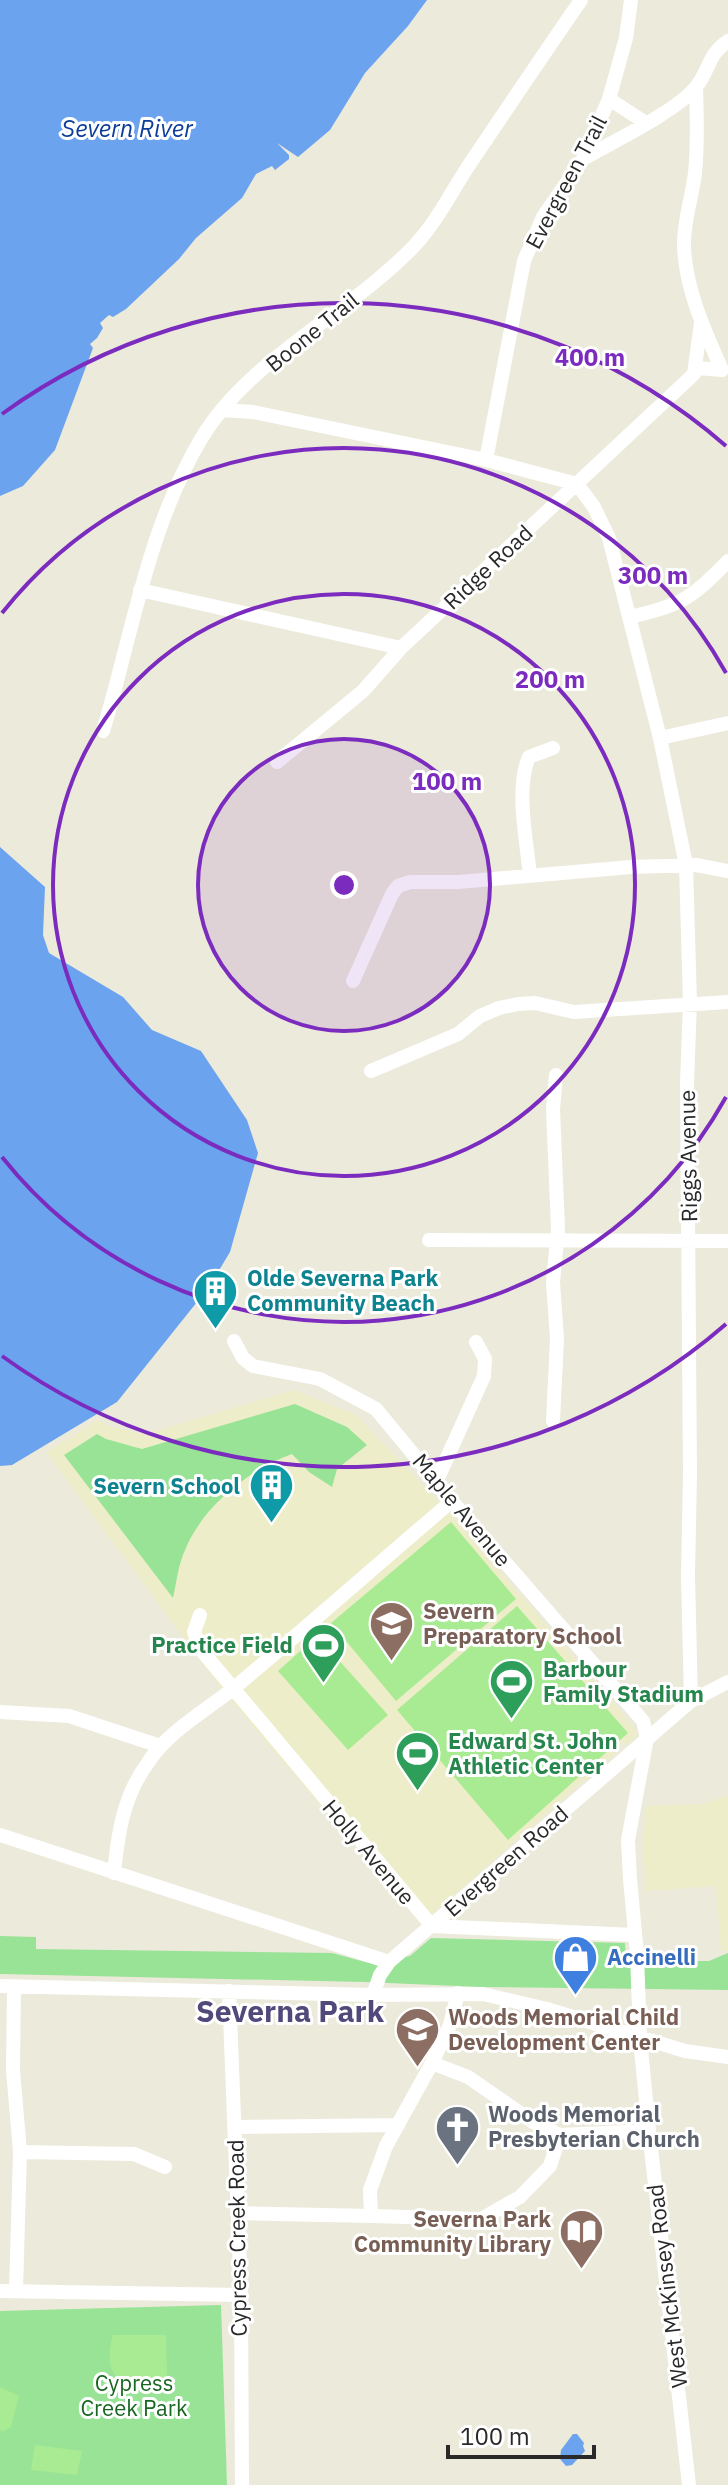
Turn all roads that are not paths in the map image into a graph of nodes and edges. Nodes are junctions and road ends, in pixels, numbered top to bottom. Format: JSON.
{"nodes":[{"id":1,"x":581,"y":0,"type":"edge"},
{"id":2,"x":631,"y":0,"type":"edge"},
{"id":3,"x":728,"y":41,"type":"edge"},
{"id":4,"x":696,"y":87,"type":"junction"},
{"id":5,"x":609,"y":99,"type":"junction"},
{"id":6,"x":671,"y":107,"type":"junction"},
{"id":7,"x":697,"y":115,"type":"junction"},
{"id":8,"x":646,"y":123,"type":"junction"},
{"id":9,"x":583,"y":159,"type":"junction"},
{"id":10,"x":701,"y":323,"type":"junction"},
{"id":11,"x":697,"y":368,"type":"junction"},
{"id":12,"x":222,"y":410,"type":"junction"},
{"id":13,"x":486,"y":460,"type":"junction"},
{"id":14,"x":577,"y":484,"type":"junction"},
{"id":15,"x":728,"y":561,"type":"edge"},
{"id":16,"x":140,"y":590,"type":"junction"},
{"id":17,"x":629,"y":617,"type":"junction"},
{"id":18,"x":401,"y":648,"type":"junction"},
{"id":19,"x":728,"y":723,"type":"edge"},
{"id":20,"x":103,"y":731,"type":"dead end"},
{"id":21,"x":660,"y":738,"type":"junction"},
{"id":22,"x":553,"y":748,"type":"dead end"},
{"id":23,"x":277,"y":762,"type":"dead end"},
{"id":24,"x":686,"y":865,"type":"junction"},
{"id":25,"x":728,"y":871,"type":"edge"},
{"id":26,"x":530,"y":876,"type":"junction"},
{"id":27,"x":353,"y":981,"type":"dead end"},
{"id":28,"x":728,"y":1002,"type":"edge"},
{"id":29,"x":690,"y":1003,"type":"junction"},
{"id":30,"x":371,"y":1071,"type":"dead end"},
{"id":31,"x":556,"y":1075,"type":"dead end"},
{"id":32,"x":429,"y":1240,"type":"dead end"},
{"id":33,"x":689,"y":1241,"type":"junction"},
{"id":34,"x":728,"y":1241,"type":"edge"},
{"id":35,"x":556,"y":1242,"type":"junction"},
{"id":36,"x":234,"y":1341,"type":"dead end"},
{"id":37,"x":476,"y":1342,"type":"dead end"},
{"id":38,"x":553,"y":1421,"type":"dead end"},
{"id":39,"x":437,"y":1480,"type":"junction"},
{"id":40,"x":452,"y":1501,"type":"junction"},
{"id":41,"x":200,"y":1615,"type":"dead end"},
{"id":42,"x":728,"y":1682,"type":"edge"},
{"id":43,"x":233,"y":1689,"type":"junction"},
{"id":44,"x":691,"y":1701,"type":"junction"},
{"id":45,"x":0,"y":1712,"type":"edge"},
{"id":46,"x":647,"y":1738,"type":"junction"},
{"id":47,"x":160,"y":1746,"type":"junction"},
{"id":48,"x":0,"y":1835,"type":"edge"},
{"id":49,"x":114,"y":1873,"type":"junction"},
{"id":50,"x":432,"y":1926,"type":"junction"},
{"id":51,"x":635,"y":1935,"type":"junction"},
{"id":52,"x":389,"y":1962,"type":"junction"},
{"id":53,"x":7,"y":1986,"type":"edge"},
{"id":54,"x":229,"y":1991,"type":"junction"},
{"id":55,"x":458,"y":1993,"type":"junction"},
{"id":56,"x":373,"y":1995,"type":"junction"},
{"id":57,"x":640,"y":2039,"type":"junction"},
{"id":58,"x":728,"y":2057,"type":"edge"},
{"id":59,"x":432,"y":2063,"type":"junction"},
{"id":60,"x":7,"y":2070,"type":"edge"},
{"id":61,"x":398,"y":2125,"type":"junction"},
{"id":62,"x":235,"y":2127,"type":"junction"},
{"id":63,"x":649,"y":2131,"type":"junction"},
{"id":64,"x":560,"y":2135,"type":"junction"},
{"id":65,"x":20,"y":2152,"type":"junction"},
{"id":66,"x":165,"y":2167,"type":"dead end"},
{"id":67,"x":237,"y":2213,"type":"junction"},
{"id":68,"x":371,"y":2216,"type":"junction"},
{"id":69,"x":0,"y":2291,"type":"edge"},
{"id":70,"x":16,"y":2291,"type":"junction"},
{"id":71,"x":241,"y":2295,"type":"junction"},
{"id":72,"x":242,"y":2485,"type":"edge"},
{"id":73,"x":689,"y":2485,"type":"edge"}],
"edges":[{"from":1,"to":12,"type":"street","name":"Boone Trail"},
{"from":2,"to":5,"type":"street","name":"Evergreen Trail"},
{"from":3,"to":4,"type":"street"},
{"from":4,"to":6,"type":"street"},
{"from":4,"to":7,"type":"street"},
{"from":5,"to":8,"type":"street"},
{"from":5,"to":9,"type":"street","name":"Evergreen Trail"},
{"from":6,"to":7,"type":"street"},
{"from":6,"to":8,"type":"street"},
{"from":7,"to":10,"type":"street"},
{"from":8,"to":9,"type":"street"},
{"from":9,"to":13,"type":"street","name":"Evergreen Trail"},
{"from":10,"to":11,"type":"street"},
{"from":10,"to":11,"type":"street"},
{"from":11,"to":14,"type":"street","name":"Ridge Road"},
{"from":12,"to":13,"type":"street"},
{"from":12,"to":16,"type":"street","name":"Boone Trail"},
{"from":13,"to":14,"type":"street"},
{"from":14,"to":17,"type":"street","name":"Riggs Avenue"},
{"from":14,"to":18,"type":"street","name":"Ridge Road"},
{"from":15,"to":17,"type":"street"},
{"from":16,"to":18,"type":"street"},
{"from":16,"to":20,"type":"street","name":"Boone Trail"},
{"from":17,"to":21,"type":"street","name":"Riggs Avenue"},
{"from":18,"to":23,"type":"street","name":"Ridge Road"},
{"from":19,"to":21,"type":"street"},
{"from":21,"to":24,"type":"street","name":"Riggs Avenue"},
{"from":22,"to":26,"type":"street"},
{"from":24,"to":25,"type":"street"},
{"from":24,"to":26,"type":"street"},
{"from":24,"to":29,"type":"street","name":"Riggs Avenue"},
{"from":26,"to":27,"type":"street"},
{"from":28,"to":29,"type":"street"},
{"from":29,"to":30,"type":"street"},
{"from":29,"to":33,"type":"street","name":"Riggs Avenue"},
{"from":31,"to":35,"type":"street"},
{"from":32,"to":35,"type":"street"},
{"from":33,"to":34,"type":"street"},
{"from":33,"to":35,"type":"street"},
{"from":33,"to":44,"type":"street","name":"Riggs Avenue"},
{"from":35,"to":38,"type":"street"},
{"from":36,"to":39,"type":"street","name":"Maple Avenue"},
{"from":37,"to":39,"type":"street"},
{"from":39,"to":40,"type":"street","name":"Maple Avenue"},
{"from":40,"to":43,"type":"street"},
{"from":40,"to":46,"type":"street","name":"Maple Avenue"},
{"from":41,"to":43,"type":"street","name":"Holly Avenue"},
{"from":42,"to":44,"type":"street","name":"Evergreen Road"},
{"from":43,"to":47,"type":"street"},
{"from":43,"to":50,"type":"street","name":"Holly Avenue"},
{"from":44,"to":46,"type":"street","name":"Evergreen Road"},
{"from":45,"to":47,"type":"street"},
{"from":46,"to":50,"type":"street","name":"Evergreen Road"},
{"from":46,"to":51,"type":"street"},
{"from":47,"to":49,"type":"street"},
{"from":48,"to":49,"type":"street"},
{"from":49,"to":52,"type":"street"},
{"from":50,"to":51,"type":"street","name":"Holly Avenue"},
{"from":50,"to":52,"type":"street","name":"Evergreen Road"},
{"from":51,"to":57,"type":"street"},
{"from":52,"to":56,"type":"street","name":"Evergreen Road"},
{"from":53,"to":54,"type":"street"},
{"from":53,"to":60,"type":"street"},
{"from":54,"to":56,"type":"street"},
{"from":54,"to":62,"type":"street","name":"Cypress Creek Road"},
{"from":55,"to":56,"type":"street"},
{"from":55,"to":57,"type":"street"},
{"from":55,"to":59,"type":"street"},
{"from":57,"to":58,"type":"street"},
{"from":57,"to":63,"type":"street","name":"West McKinsey Road"},
{"from":59,"to":61,"type":"street"},
{"from":59,"to":64,"type":"street"},
{"from":60,"to":65,"type":"street"},
{"from":61,"to":62,"type":"street"},
{"from":61,"to":68,"type":"street"},
{"from":62,"to":67,"type":"street","name":"Cypress Creek Road"},
{"from":63,"to":64,"type":"street"},
{"from":63,"to":73,"type":"street","name":"West McKinsey Road"},
{"from":64,"to":68,"type":"street"},
{"from":65,"to":66,"type":"street"},
{"from":65,"to":70,"type":"street"},
{"from":67,"to":68,"type":"street"},
{"from":67,"to":71,"type":"street","name":"Cypress Creek Road"},
{"from":69,"to":70,"type":"street"},
{"from":70,"to":71,"type":"street"},
{"from":71,"to":72,"type":"street","name":"Cypress Creek Road"}]}
